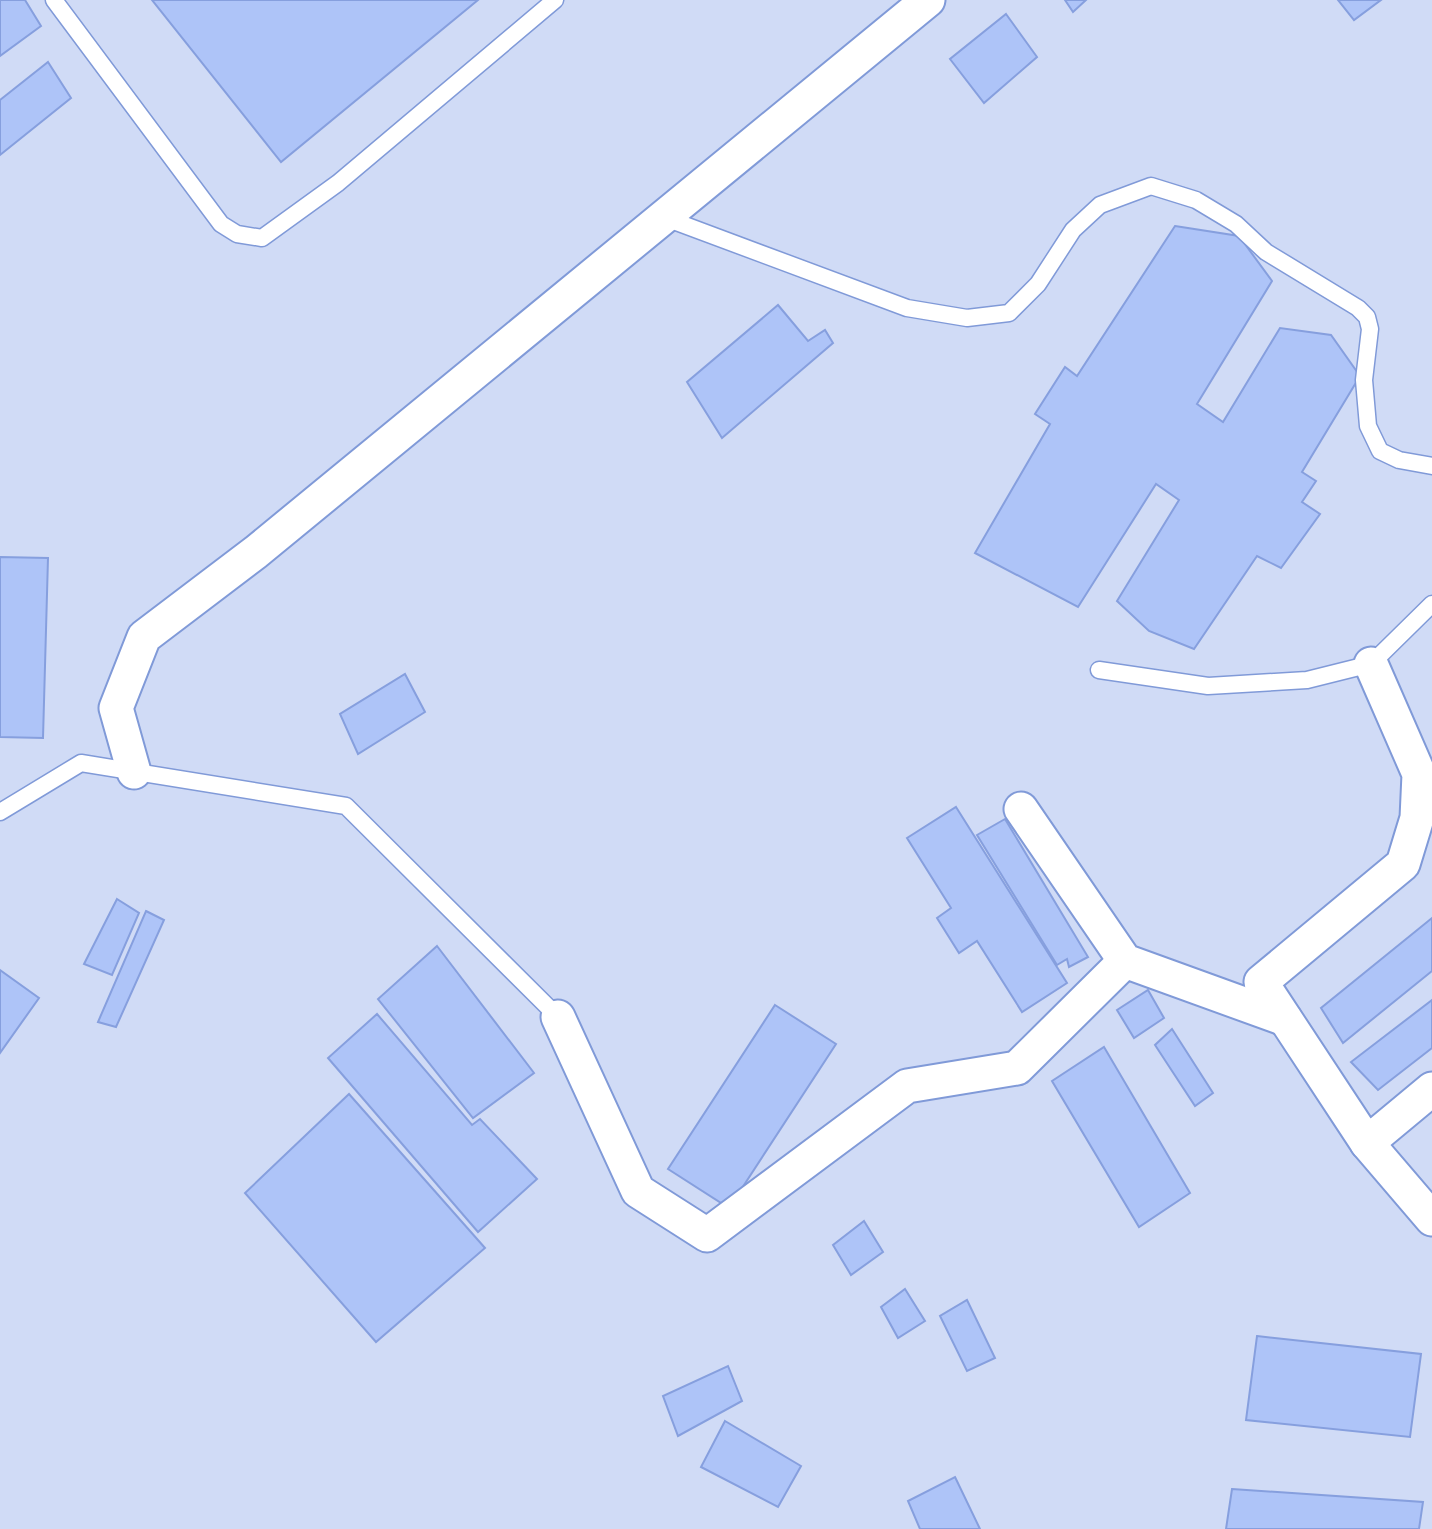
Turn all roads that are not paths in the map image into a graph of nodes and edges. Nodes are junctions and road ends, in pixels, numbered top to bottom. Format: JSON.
{"nodes":[{"id":1,"x":54,"y":0,"type":"edge"},
{"id":2,"x":555,"y":0,"type":"edge"},
{"id":3,"x":928,"y":0,"type":"edge"},
{"id":4,"x":663,"y":217,"type":"junction"},
{"id":5,"x":1432,"y":466,"type":"edge"},
{"id":6,"x":1432,"y":604,"type":"edge"},
{"id":7,"x":1371,"y":664,"type":"junction"},
{"id":8,"x":1099,"y":670,"type":"dead end"},
{"id":9,"x":134,"y":772,"type":"junction"},
{"id":10,"x":1021,"y":809,"type":"dead end"},
{"id":11,"x":0,"y":812,"type":"edge"},
{"id":12,"x":1125,"y":961,"type":"junction"},
{"id":13,"x":558,"y":1017,"type":"joint"},
{"id":14,"x":1285,"y":1019,"type":"junction"},
{"id":15,"x":1432,"y":1089,"type":"edge"},
{"id":16,"x":1367,"y":1143,"type":"junction"},
{"id":17,"x":1432,"y":1219,"type":"edge"}],
"edges":[{"from":1,"to":2,"type":"lane"},
{"from":3,"to":4,"type":"street"},
{"from":4,"to":5,"type":"lane"},
{"from":4,"to":9,"type":"street"},
{"from":6,"to":7,"type":"lane"},
{"from":7,"to":8,"type":"lane"},
{"from":7,"to":14,"type":"street"},
{"from":9,"to":11,"type":"lane"},
{"from":9,"to":13,"type":"lane"},
{"from":10,"to":12,"type":"street"},
{"from":12,"to":13,"type":"street"},
{"from":12,"to":14,"type":"street"},
{"from":14,"to":16,"type":"street"},
{"from":15,"to":16,"type":"street"},
{"from":16,"to":17,"type":"street"}]}
